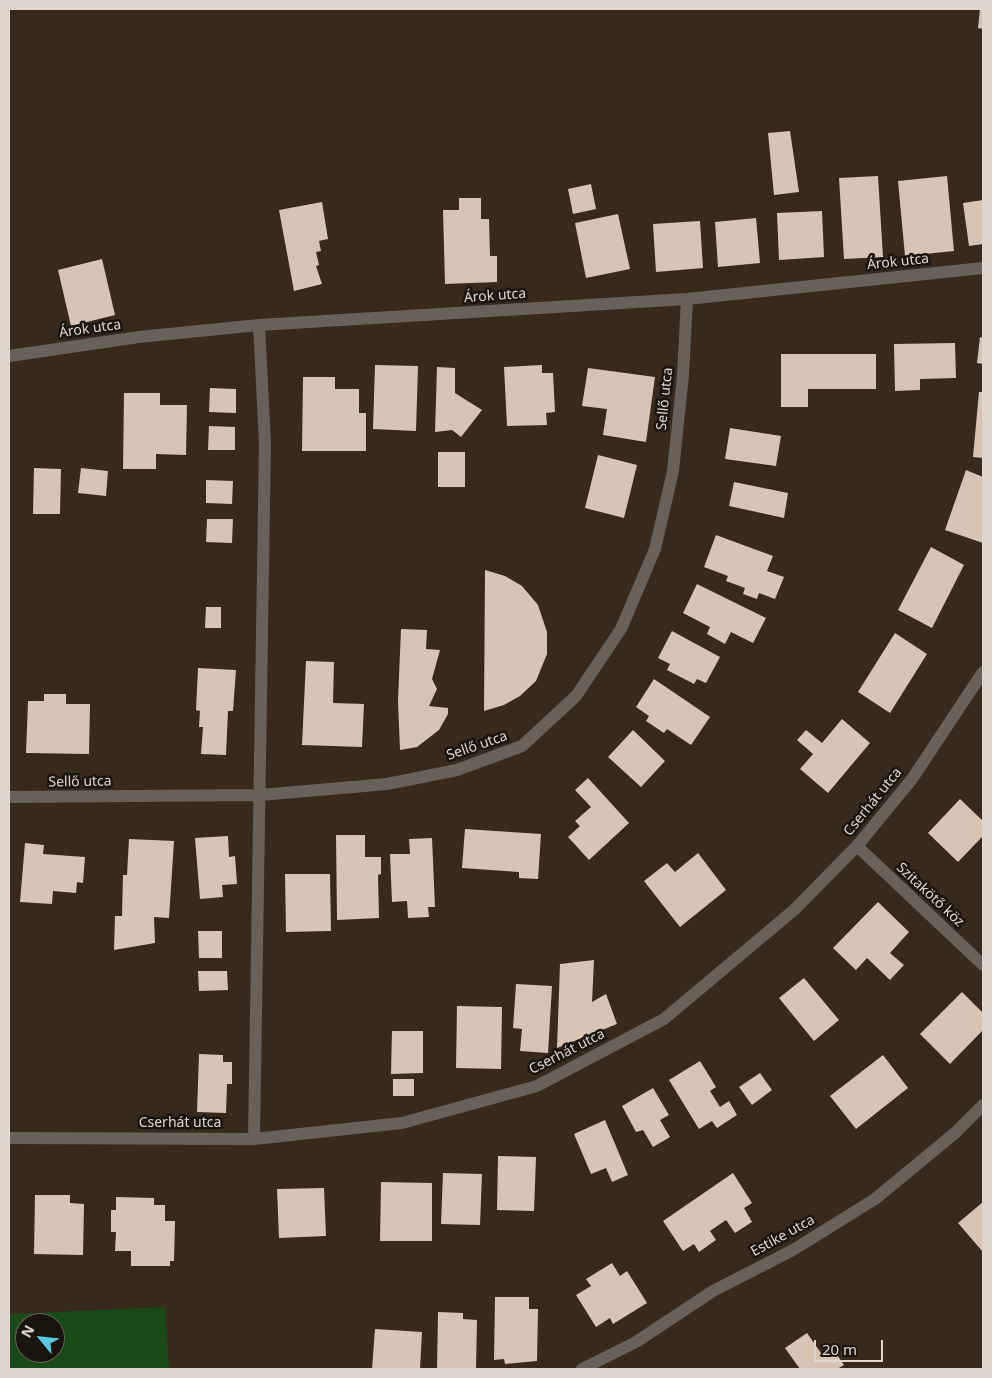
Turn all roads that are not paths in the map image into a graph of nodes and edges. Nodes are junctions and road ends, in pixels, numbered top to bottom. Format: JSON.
{"nodes":[{"id":1,"x":983,"y":268,"type":"edge"},
{"id":2,"x":687,"y":299,"type":"junction"},
{"id":3,"x":259,"y":325,"type":"junction"},
{"id":4,"x":9,"y":356,"type":"edge"},
{"id":5,"x":983,"y":672,"type":"edge"},
{"id":6,"x":260,"y":795,"type":"junction"},
{"id":7,"x":9,"y":797,"type":"edge"},
{"id":8,"x":857,"y":846,"type":"junction"},
{"id":9,"x":983,"y":965,"type":"edge"},
{"id":10,"x":983,"y":1105,"type":"edge"},
{"id":11,"x":9,"y":1138,"type":"edge"},
{"id":12,"x":254,"y":1139,"type":"junction"},
{"id":13,"x":582,"y":1369,"type":"edge"}],
"edges":[{"from":1,"to":2,"type":"street","name":"Árok utca"},
{"from":2,"to":3,"type":"street","name":"Árok utca"},
{"from":2,"to":6,"type":"street","name":"Sellő utca"},
{"from":3,"to":4,"type":"street","name":"Árok utca"},
{"from":3,"to":6,"type":"street"},
{"from":5,"to":8,"type":"street","name":"Cserhát utca"},
{"from":6,"to":7,"type":"street","name":"Sellő utca"},
{"from":6,"to":12,"type":"street"},
{"from":8,"to":9,"type":"street","name":"Szitakötő köz"},
{"from":8,"to":12,"type":"street","name":"Cserhát utca"},
{"from":10,"to":13,"type":"street","name":"Estike utca"},
{"from":11,"to":12,"type":"street","name":"Cserhát utca"}]}
